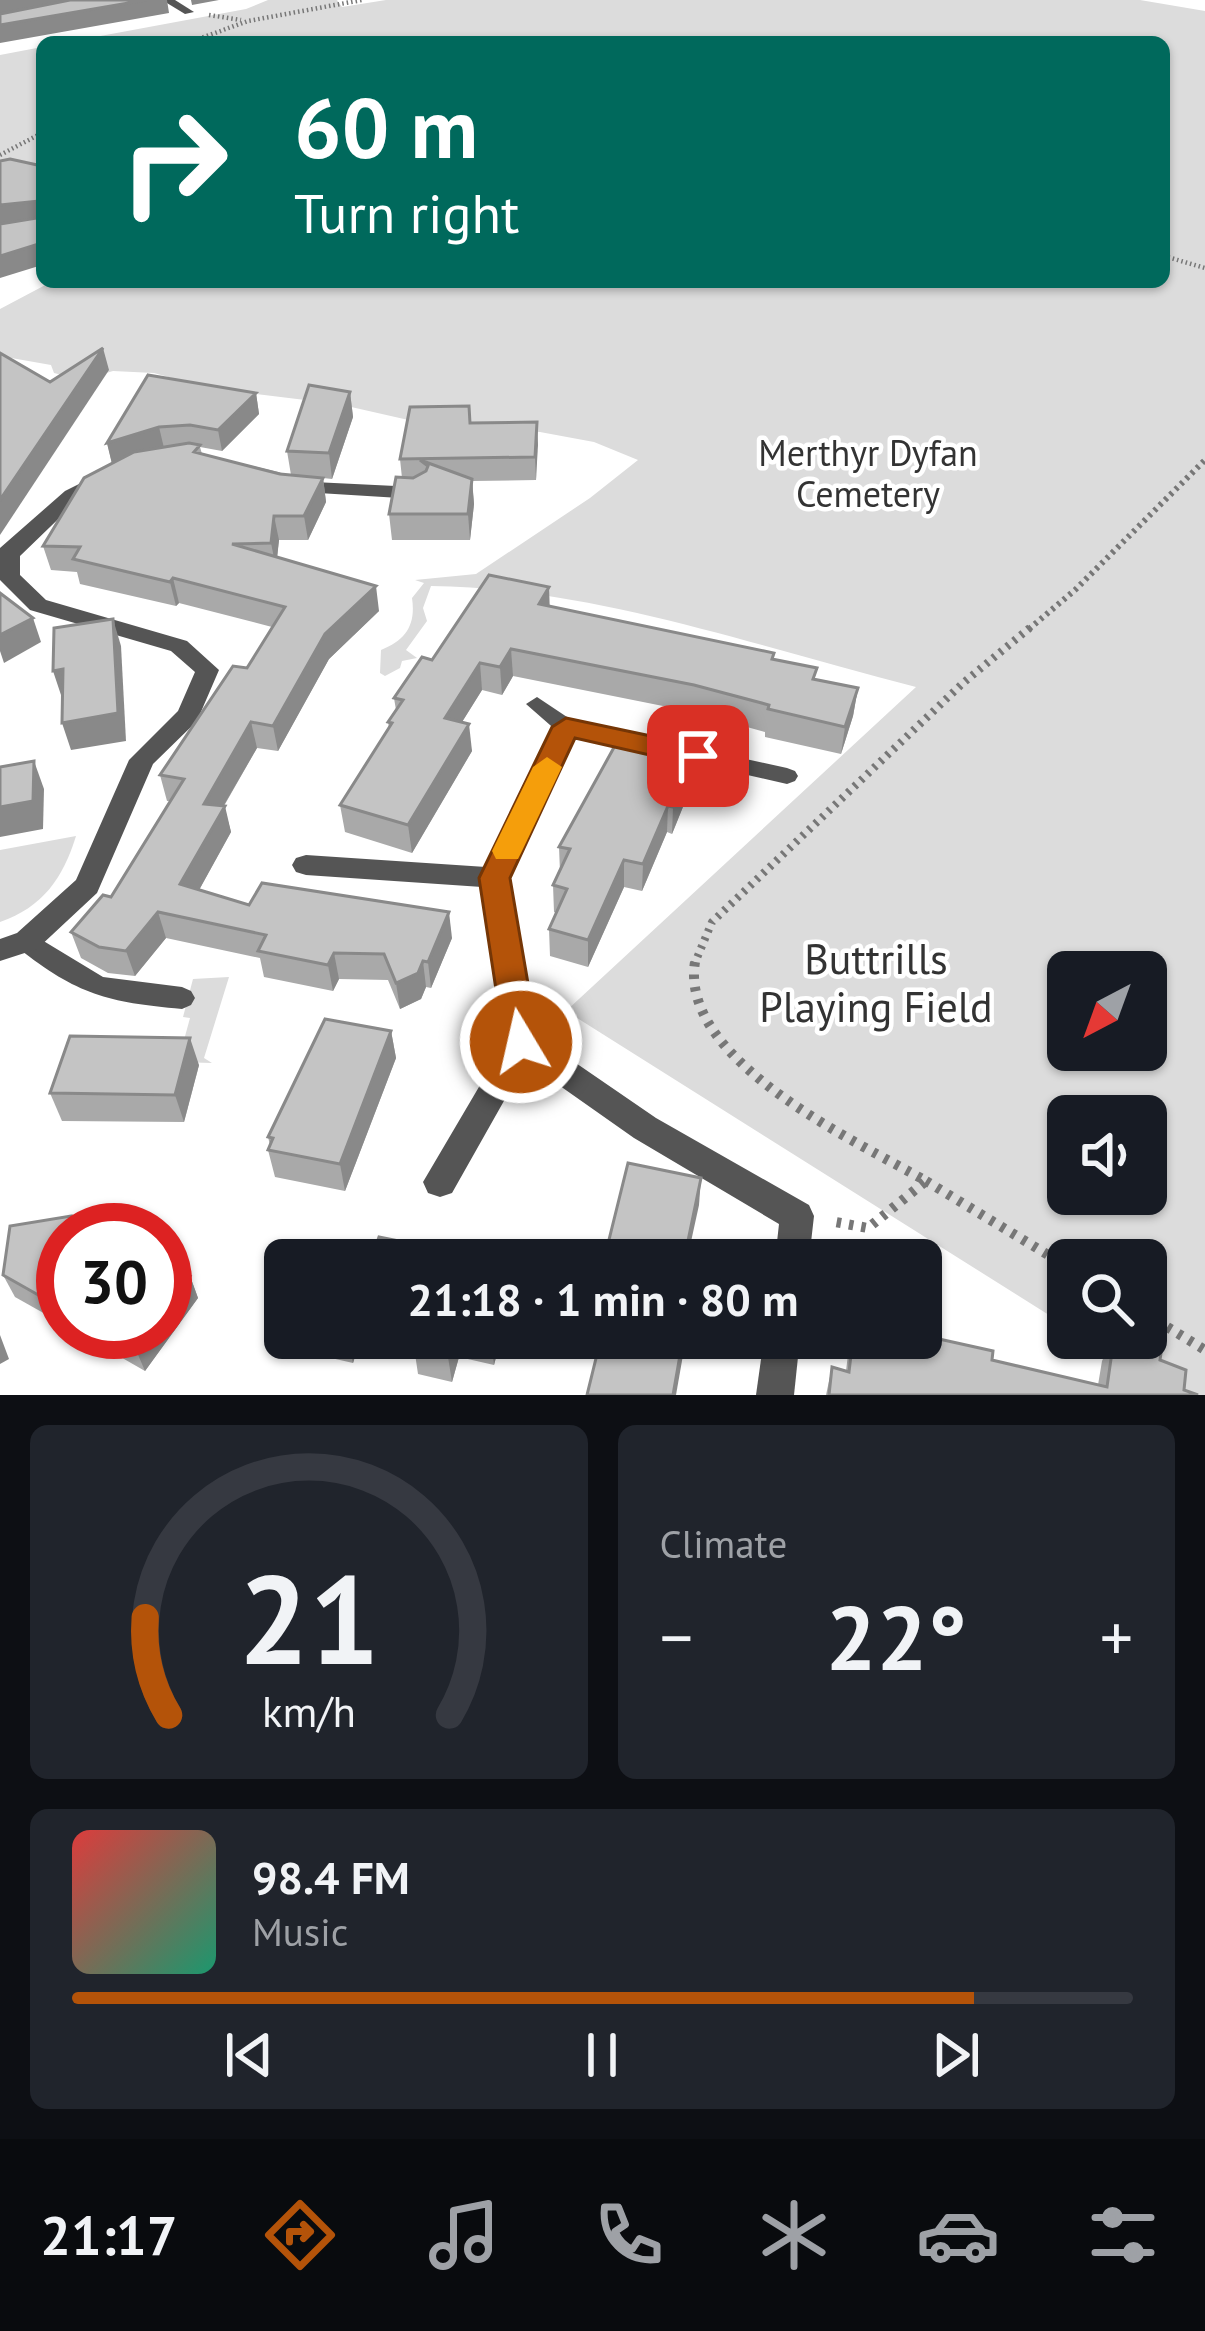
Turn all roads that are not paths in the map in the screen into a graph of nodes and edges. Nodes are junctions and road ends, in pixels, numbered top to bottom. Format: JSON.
{"nodes":[{"id":1,"x":167,"y":0,"type":"edge"},
{"id":2,"x":189,"y":13,"type":"road end"},
{"id":3,"x":122,"y":468,"type":"edge"},
{"id":4,"x":266,"y":479,"type":"edge"},
{"id":5,"x":416,"y":493,"type":"edge"},
{"id":6,"x":4,"y":554,"type":"edge"},
{"id":7,"x":537,"y":704,"type":"dead end"},
{"id":8,"x":566,"y":727,"type":"junction"},
{"id":9,"x":787,"y":776,"type":"dead end"},
{"id":10,"x":306,"y":865,"type":"dead end"},
{"id":11,"x":494,"y":878,"type":"junction"},
{"id":12,"x":27,"y":941,"type":"junction"},
{"id":13,"x":0,"y":950,"type":"edge"},
{"id":14,"x":182,"y":998,"type":"dead end"},
{"id":15,"x":521,"y":1042,"type":"junction"},
{"id":16,"x":440,"y":1182,"type":"dead end"},
{"id":17,"x":794,"y":1239,"type":"edge"},
{"id":18,"x":779,"y":1359,"type":"edge"},
{"id":19,"x":775,"y":1395,"type":"edge"}],
"edges":[{"from":1,"to":2,"type":"street"},
{"from":3,"to":6,"type":"street"},
{"from":4,"to":5,"type":"street"},
{"from":6,"to":12,"type":"street"},
{"from":7,"to":8,"type":"lane"},
{"from":8,"to":9,"type":"lane"},
{"from":8,"to":11,"type":"street"},
{"from":10,"to":11,"type":"street"},
{"from":11,"to":15,"type":"street"},
{"from":12,"to":13,"type":"street"},
{"from":12,"to":14,"type":"lane"},
{"from":15,"to":16,"type":"street"},
{"from":15,"to":17,"type":"street"},
{"from":18,"to":19,"type":"street"}]}
